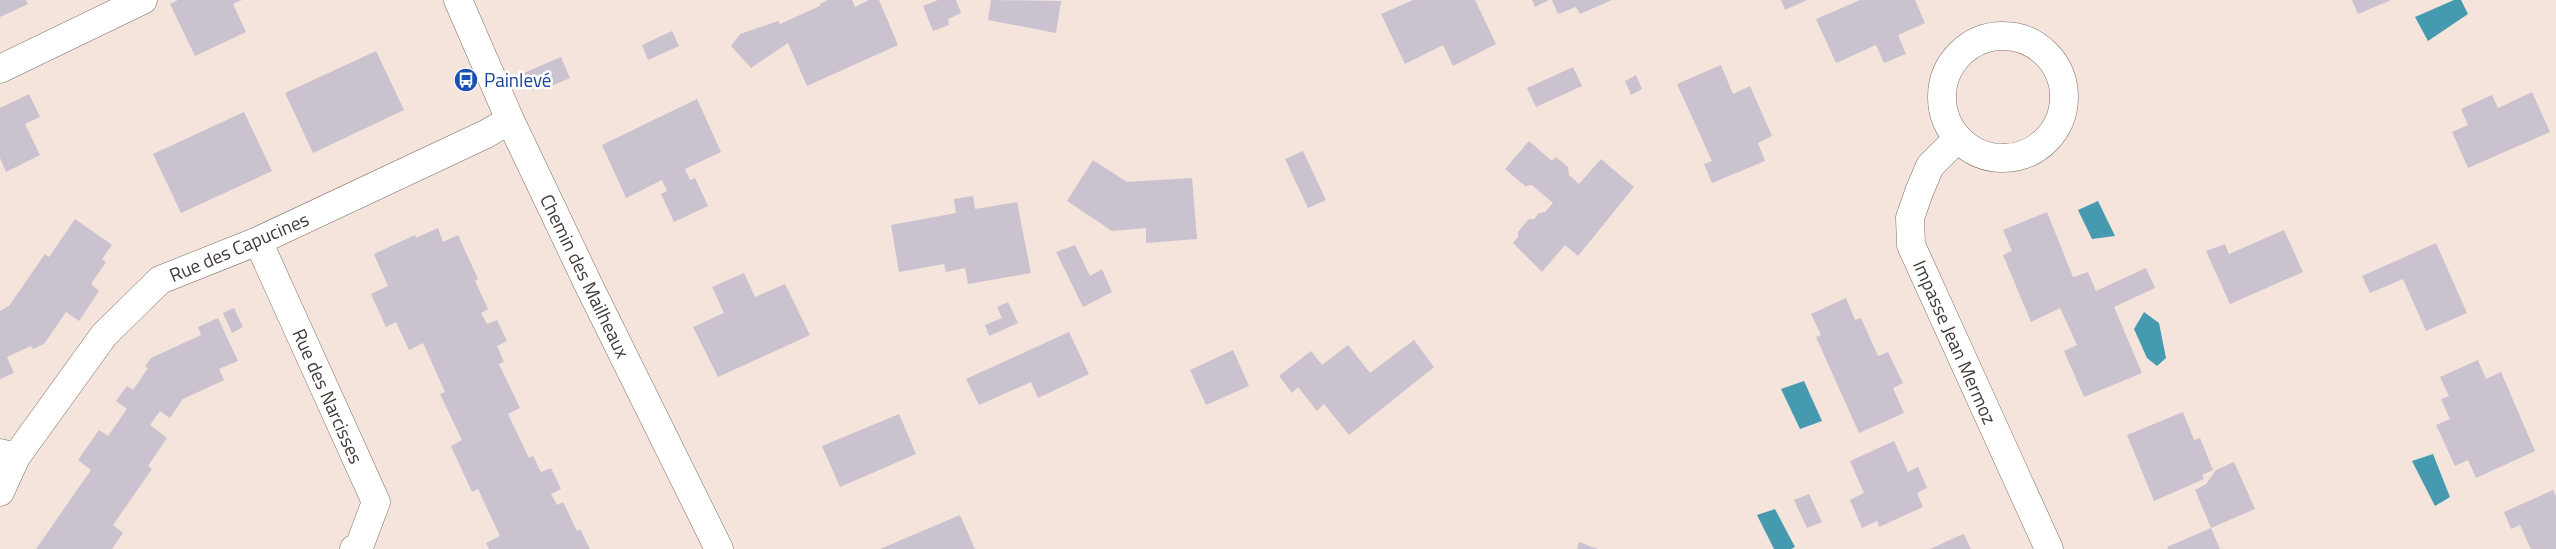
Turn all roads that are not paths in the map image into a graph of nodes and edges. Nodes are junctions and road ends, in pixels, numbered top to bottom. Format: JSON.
{"nodes":[{"id":1,"x":143,"y":0,"type":"edge"},
{"id":2,"x":458,"y":0,"type":"edge"},
{"id":3,"x":0,"y":69,"type":"edge"},
{"id":4,"x":510,"y":120,"type":"junction"},
{"id":5,"x":1957,"y":139,"type":"junction"},
{"id":6,"x":258,"y":241,"type":"junction"},
{"id":7,"x":8,"y":455,"type":"edge"},
{"id":8,"x":0,"y":492,"type":"edge"},
{"id":9,"x":354,"y":549,"type":"edge"},
{"id":10,"x":719,"y":549,"type":"edge"},
{"id":11,"x":2049,"y":549,"type":"edge"}],
"edges":[{"from":1,"to":3,"type":"street"},
{"from":2,"to":4,"type":"street","name":"Chemin des Mailheaux"},
{"from":4,"to":6,"type":"street","name":"Rue des Capucines"},
{"from":4,"to":10,"type":"street","name":"Chemin des Mailheaux"},
{"from":5,"to":5,"type":"street"},
{"from":5,"to":11,"type":"street","name":"Impasse Jean Mermoz"},
{"from":6,"to":7,"type":"street","name":"Rue des Capucines"},
{"from":6,"to":9,"type":"street","name":"Rue des Narcisses"},
{"from":7,"to":8,"type":"street","name":"Rue des Capucines"}]}
